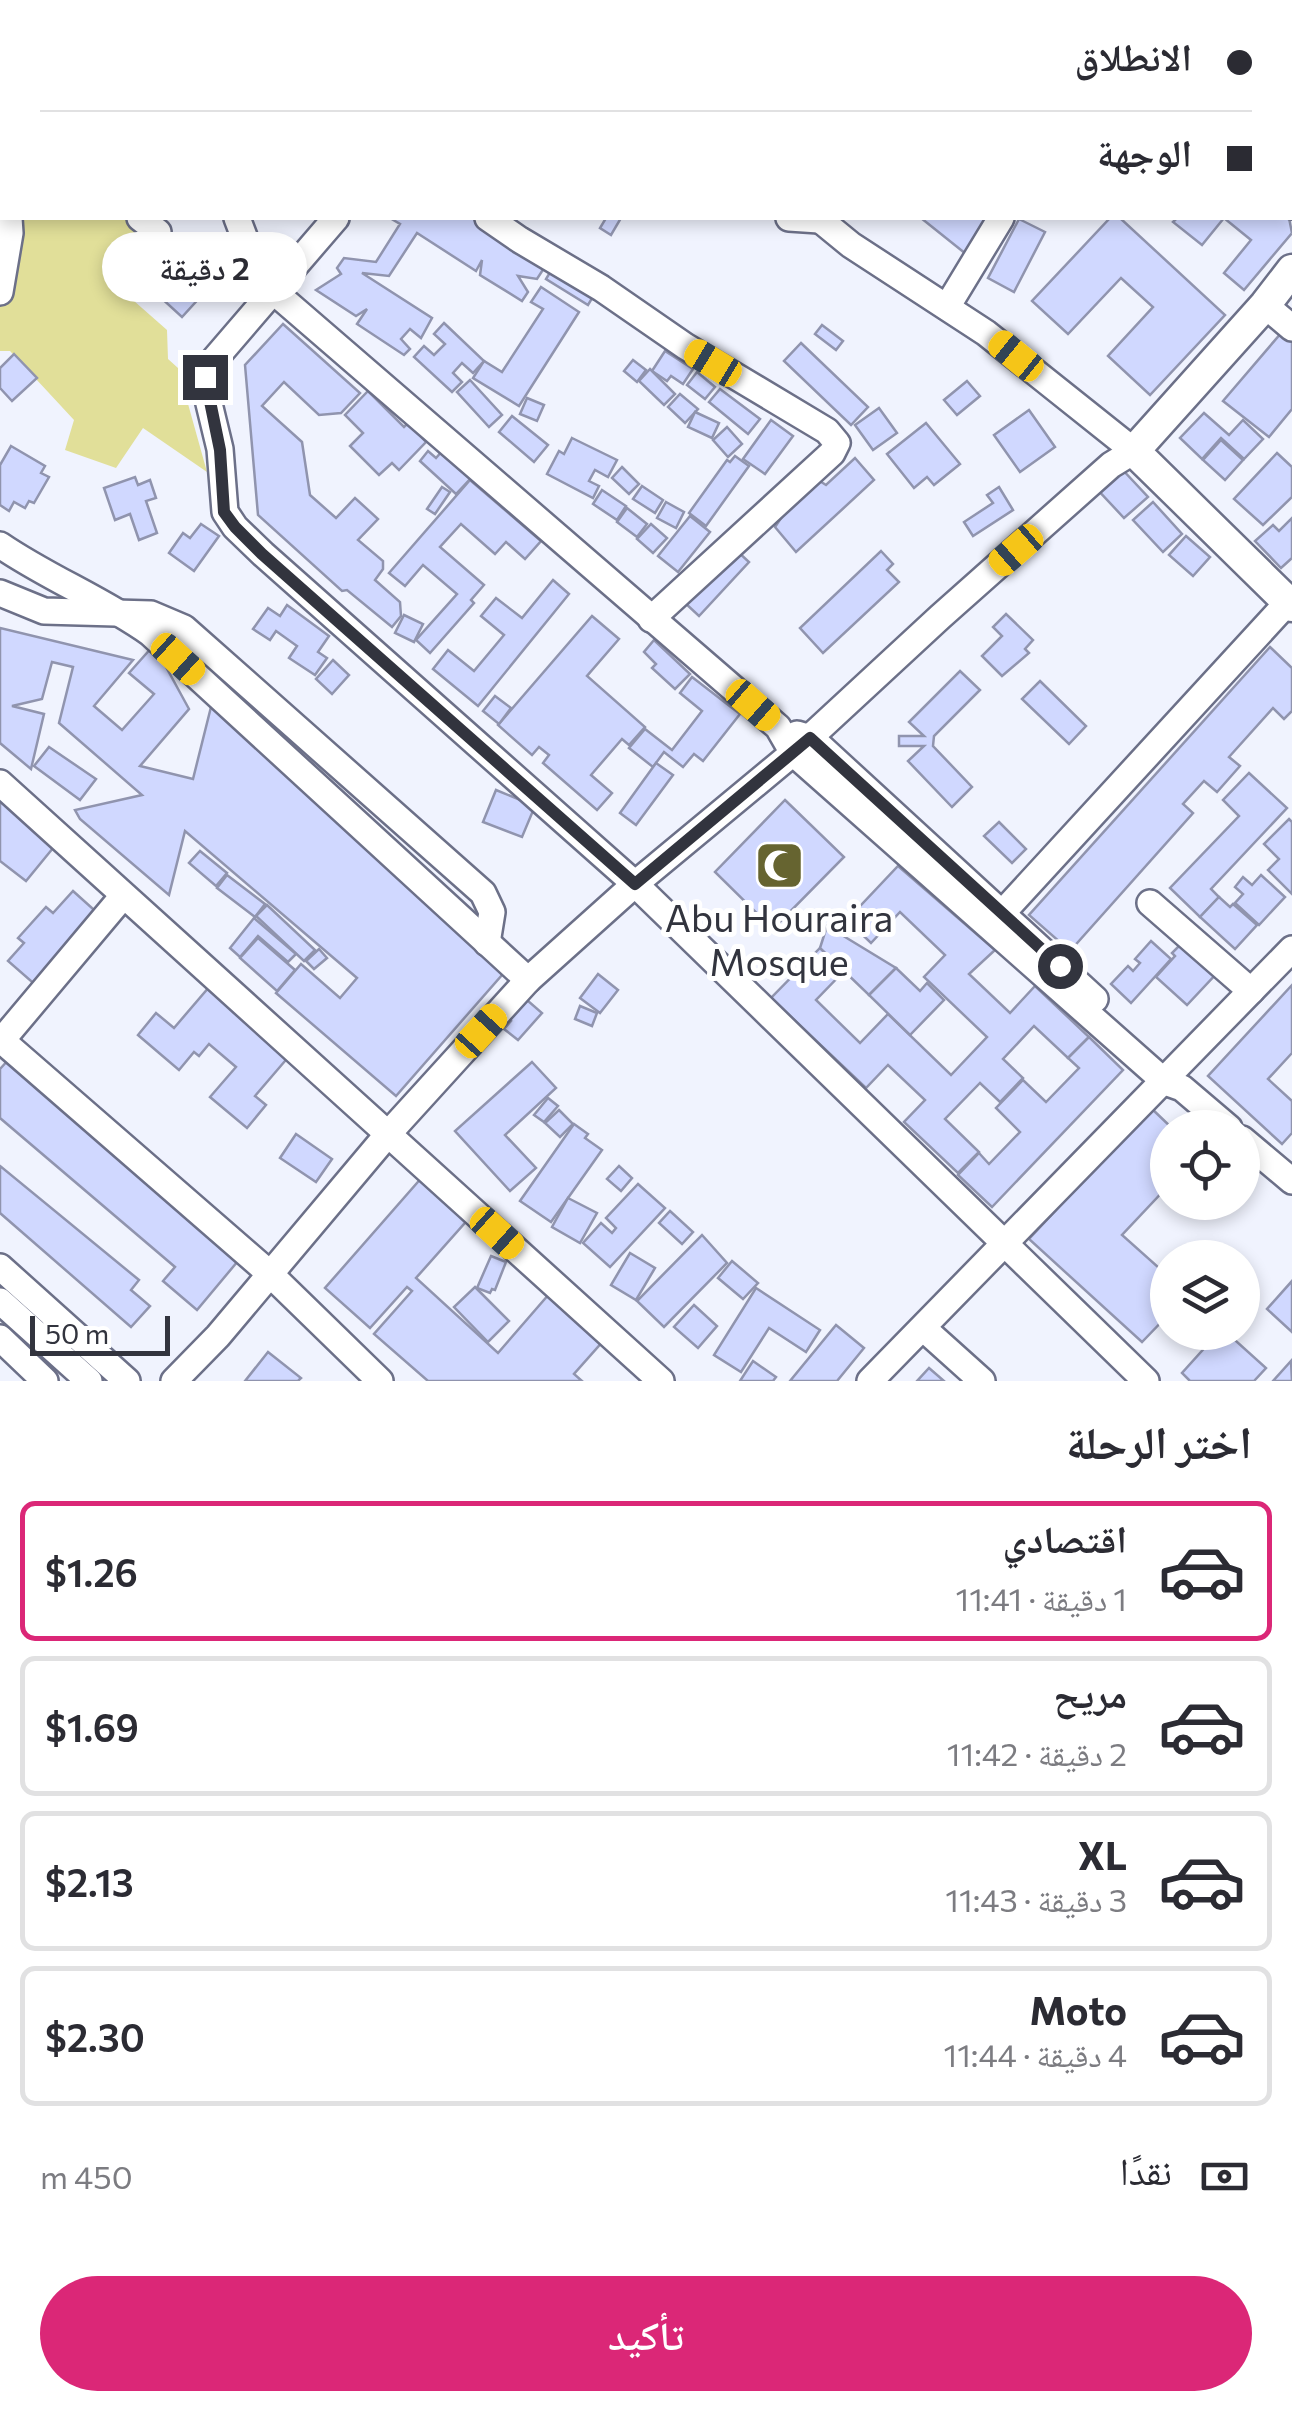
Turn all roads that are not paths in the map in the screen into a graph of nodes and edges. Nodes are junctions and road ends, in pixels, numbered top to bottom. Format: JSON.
{"nodes":[{"id":1,"x":238,"y":220,"type":"edge"},
{"id":2,"x":334,"y":220,"type":"edge"},
{"id":3,"x":491,"y":220,"type":"edge"},
{"id":4,"x":821,"y":220,"type":"edge"},
{"id":5,"x":1000,"y":220,"type":"edge"},
{"id":6,"x":11,"y":223,"type":"edge"},
{"id":7,"x":1292,"y":270,"type":"edge"},
{"id":8,"x":272,"y":290,"type":"junction"},
{"id":9,"x":0,"y":292,"type":"edge"},
{"id":10,"x":1265,"y":305,"type":"junction"},
{"id":11,"x":947,"y":308,"type":"junction"},
{"id":12,"x":1292,"y":328,"type":"edge"},
{"id":13,"x":1134,"y":451,"type":"junction"},
{"id":14,"x":0,"y":546,"type":"edge"},
{"id":15,"x":0,"y":592,"type":"edge"},
{"id":16,"x":1290,"y":604,"type":"edge"},
{"id":17,"x":121,"y":612,"type":"junction"},
{"id":18,"x":651,"y":619,"type":"junction"},
{"id":19,"x":802,"y":746,"type":"junction"},
{"id":20,"x":0,"y":783,"type":"edge"},
{"id":21,"x":635,"y":884,"type":"junction"},
{"id":22,"x":123,"y":896,"type":"junction"},
{"id":23,"x":1150,"y":903,"type":"dead end"},
{"id":24,"x":996,"y":920,"type":"junction"},
{"id":25,"x":1292,"y":949,"type":"edge"},
{"id":26,"x":528,"y":980,"type":"junction"},
{"id":27,"x":1252,"y":990,"type":"junction"},
{"id":28,"x":1,"y":1040,"type":"edge"},
{"id":29,"x":1174,"y":1080,"type":"junction"},
{"id":30,"x":1208,"y":1110,"type":"edge"},
{"id":31,"x":388,"y":1134,"type":"junction"},
{"id":32,"x":1260,"y":1154,"type":"edge"},
{"id":33,"x":1292,"y":1182,"type":"edge"},
{"id":34,"x":1004,"y":1242,"type":"junction"},
{"id":35,"x":0,"y":1267,"type":"edge"},
{"id":36,"x":268,"y":1272,"type":"junction"},
{"id":37,"x":0,"y":1301,"type":"edge"},
{"id":38,"x":923,"y":1328,"type":"junction"},
{"id":39,"x":0,"y":1338,"type":"edge"},
{"id":40,"x":45,"y":1381,"type":"edge"},
{"id":41,"x":90,"y":1381,"type":"edge"},
{"id":42,"x":126,"y":1381,"type":"edge"},
{"id":43,"x":174,"y":1381,"type":"edge"},
{"id":44,"x":380,"y":1381,"type":"edge"},
{"id":45,"x":661,"y":1381,"type":"edge"},
{"id":46,"x":870,"y":1381,"type":"edge"},
{"id":47,"x":982,"y":1381,"type":"edge"},
{"id":48,"x":1146,"y":1381,"type":"edge"}],
"edges":[{"from":1,"to":8,"type":"street"},
{"from":2,"to":8,"type":"street"},
{"from":3,"to":18,"type":"street"},
{"from":4,"to":11,"type":"street"},
{"from":5,"to":11,"type":"street"},
{"from":6,"to":9,"type":"street"},
{"from":7,"to":10,"type":"main road"},
{"from":8,"to":18,"type":"street"},
{"from":8,"to":21,"type":"street"},
{"from":10,"to":12,"type":"street"},
{"from":10,"to":13,"type":"main road"},
{"from":11,"to":13,"type":"street"},
{"from":13,"to":16,"type":"main road"},
{"from":13,"to":19,"type":"street"},
{"from":14,"to":17,"type":"street"},
{"from":15,"to":17,"type":"street"},
{"from":16,"to":24,"type":"street"},
{"from":17,"to":26,"type":"street"},
{"from":18,"to":19,"type":"street"},
{"from":19,"to":21,"type":"street"},
{"from":19,"to":24,"type":"street"},
{"from":20,"to":22,"type":"street"},
{"from":21,"to":26,"type":"street"},
{"from":21,"to":34,"type":"street"},
{"from":22,"to":28,"type":"street"},
{"from":22,"to":31,"type":"street"},
{"from":23,"to":27,"type":"street"},
{"from":24,"to":29,"type":"street"},
{"from":25,"to":27,"type":"street"},
{"from":26,"to":31,"type":"street"},
{"from":27,"to":29,"type":"street"},
{"from":28,"to":36,"type":"street"},
{"from":29,"to":30,"type":"street"},
{"from":29,"to":34,"type":"street"},
{"from":31,"to":36,"type":"street"},
{"from":31,"to":45,"type":"street"},
{"from":32,"to":33,"type":"street"},
{"from":34,"to":38,"type":"street"},
{"from":34,"to":48,"type":"street"},
{"from":35,"to":42,"type":"street"},
{"from":36,"to":43,"type":"street"},
{"from":36,"to":44,"type":"street"},
{"from":37,"to":41,"type":"street"},
{"from":38,"to":46,"type":"street"},
{"from":38,"to":47,"type":"street"},
{"from":39,"to":40,"type":"street"}]}
